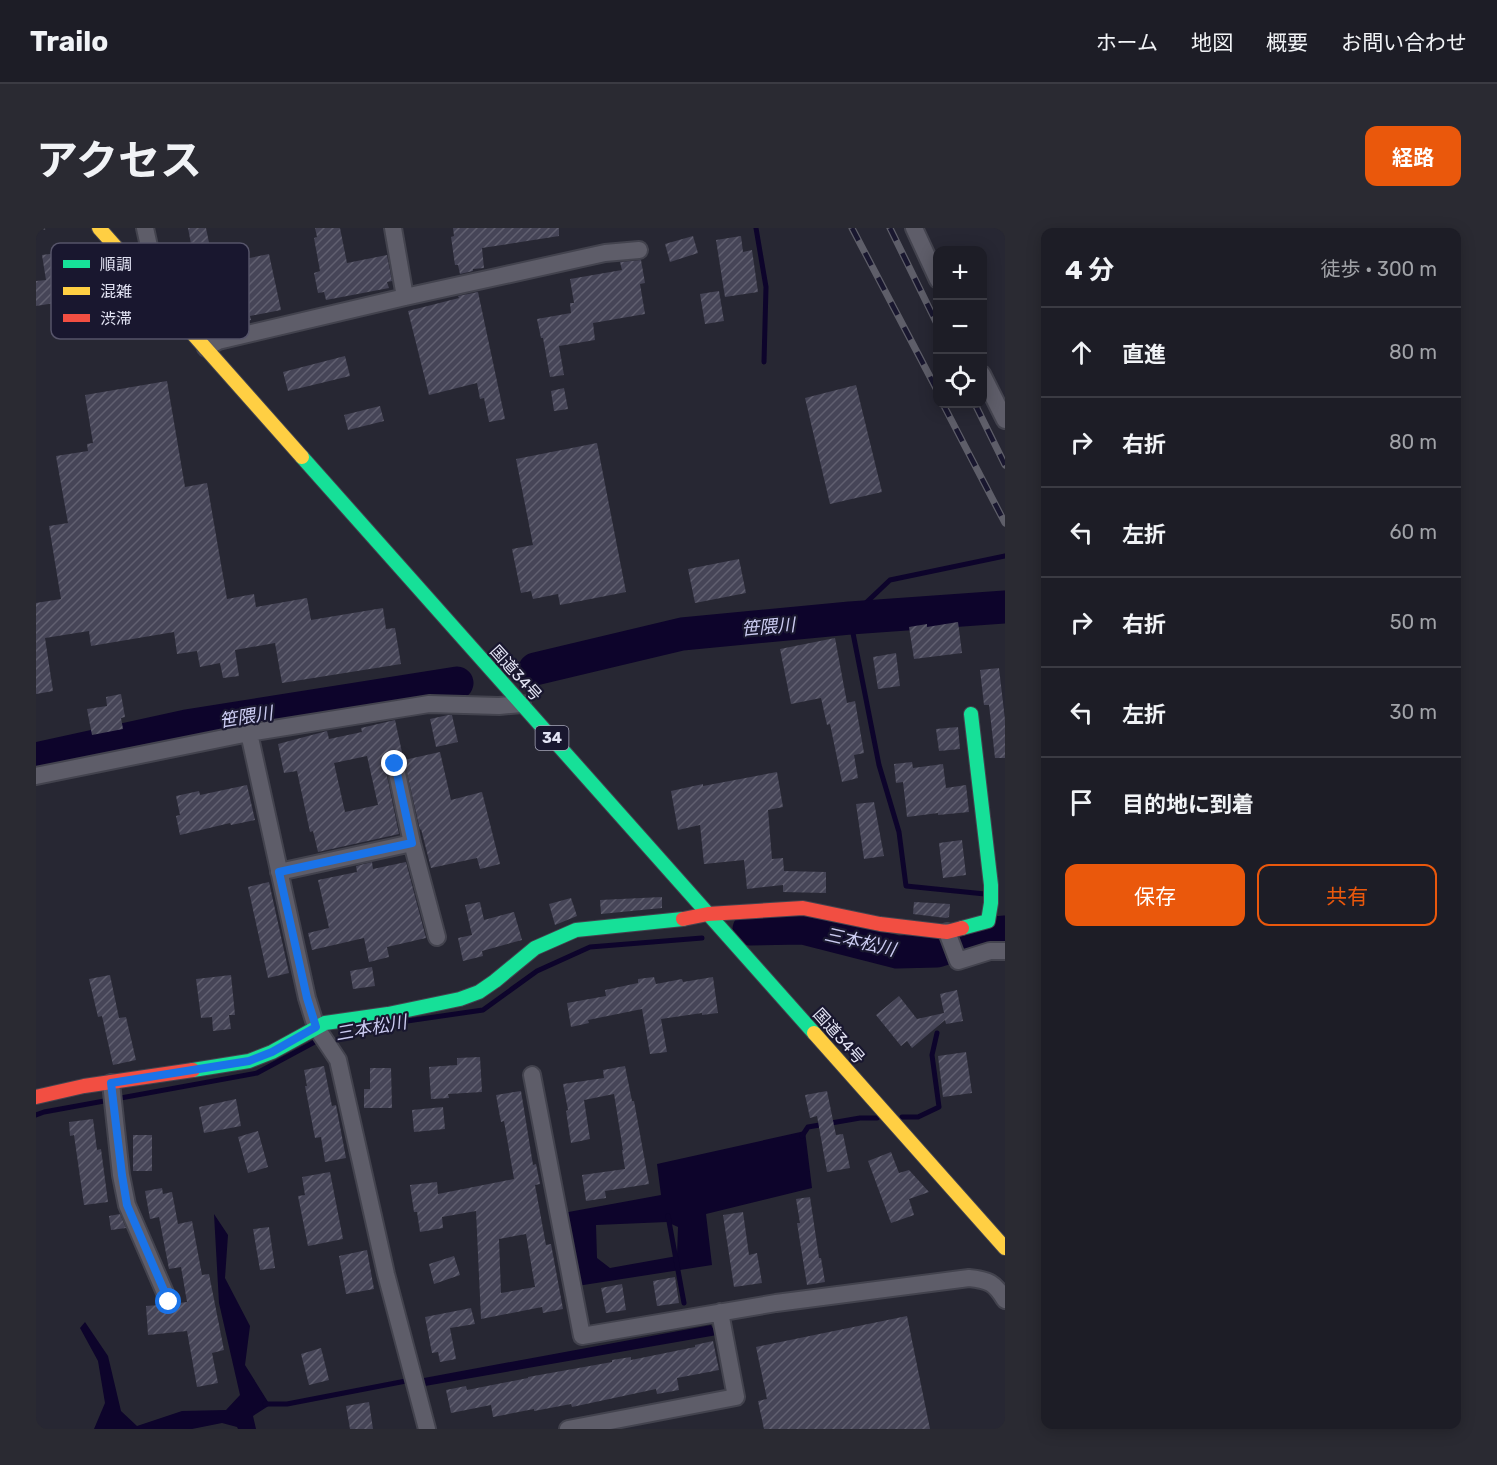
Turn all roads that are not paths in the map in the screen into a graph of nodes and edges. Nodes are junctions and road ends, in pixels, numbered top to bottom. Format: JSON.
{"nodes":[{"id":1,"x":99,"y":228,"type":"edge"},
{"id":2,"x":145,"y":228,"type":"edge"},
{"id":3,"x":393,"y":228,"type":"edge"},
{"id":4,"x":914,"y":228,"type":"edge"},
{"id":5,"x":112,"y":243,"type":"edge"},
{"id":6,"x":148,"y":243,"type":"edge"},
{"id":7,"x":639,"y":250,"type":"dead end"},
{"id":8,"x":933,"y":269,"type":"edge"},
{"id":9,"x":405,"y":297,"type":"junction"},
{"id":10,"x":249,"y":334,"type":"edge"},
{"id":11,"x":198,"y":339,"type":"edge"},
{"id":12,"x":226,"y":339,"type":"edge"},
{"id":13,"x":206,"y":348,"type":"junction"},
{"id":14,"x":987,"y":384,"type":"edge"},
{"id":15,"x":1005,"y":420,"type":"edge"},
{"id":16,"x":522,"y":704,"type":"junction"},
{"id":17,"x":971,"y":714,"type":"dead end"},
{"id":18,"x":249,"y":733,"type":"junction"},
{"id":19,"x":395,"y":764,"type":"dead end"},
{"id":20,"x":36,"y":776,"type":"edge"},
{"id":21,"x":412,"y":843,"type":"junction"},
{"id":22,"x":279,"y":872,"type":"junction"},
{"id":23,"x":708,"y":914,"type":"junction"},
{"id":24,"x":947,"y":932,"type":"junction"},
{"id":25,"x":437,"y":937,"type":"dead end"},
{"id":26,"x":1005,"y":951,"type":"edge"},
{"id":27,"x":316,"y":1027,"type":"junction"},
{"id":28,"x":532,"y":1075,"type":"dead end"},
{"id":29,"x":111,"y":1083,"type":"junction"},
{"id":30,"x":36,"y":1097,"type":"edge"},
{"id":31,"x":1005,"y":1248,"type":"edge"},
{"id":32,"x":1005,"y":1300,"type":"edge"},
{"id":33,"x":169,"y":1302,"type":"dead end"},
{"id":34,"x":720,"y":1312,"type":"junction"},
{"id":35,"x":427,"y":1429,"type":"edge"},
{"id":36,"x":568,"y":1429,"type":"edge"}],
"edges":[{"from":1,"to":5,"type":"main road","name":"国道34号","number":"34"},
{"from":2,"to":6,"type":"street"},
{"from":3,"to":9,"type":"street"},
{"from":4,"to":8,"type":"street"},
{"from":7,"to":9,"type":"street"},
{"from":9,"to":10,"type":"street"},
{"from":11,"to":13,"type":"main road","name":"国道34号","number":"34"},
{"from":12,"to":13,"type":"street"},
{"from":13,"to":16,"type":"main road","name":"国道34号","number":"34"},
{"from":14,"to":15,"type":"street"},
{"from":16,"to":18,"type":"street"},
{"from":16,"to":23,"type":"main road","name":"国道34号","number":"34"},
{"from":17,"to":24,"type":"main road"},
{"from":18,"to":20,"type":"street"},
{"from":18,"to":22,"type":"street"},
{"from":19,"to":21,"type":"street"},
{"from":21,"to":22,"type":"street"},
{"from":21,"to":25,"type":"street"},
{"from":22,"to":27,"type":"street"},
{"from":23,"to":24,"type":"main road"},
{"from":23,"to":27,"type":"main road"},
{"from":23,"to":31,"type":"main road","name":"国道34号","number":"34"},
{"from":24,"to":26,"type":"street"},
{"from":27,"to":29,"type":"main road"},
{"from":27,"to":35,"type":"street"},
{"from":28,"to":34,"type":"street"},
{"from":29,"to":30,"type":"main road"},
{"from":29,"to":33,"type":"street"},
{"from":32,"to":34,"type":"street"},
{"from":34,"to":36,"type":"street"}]}
